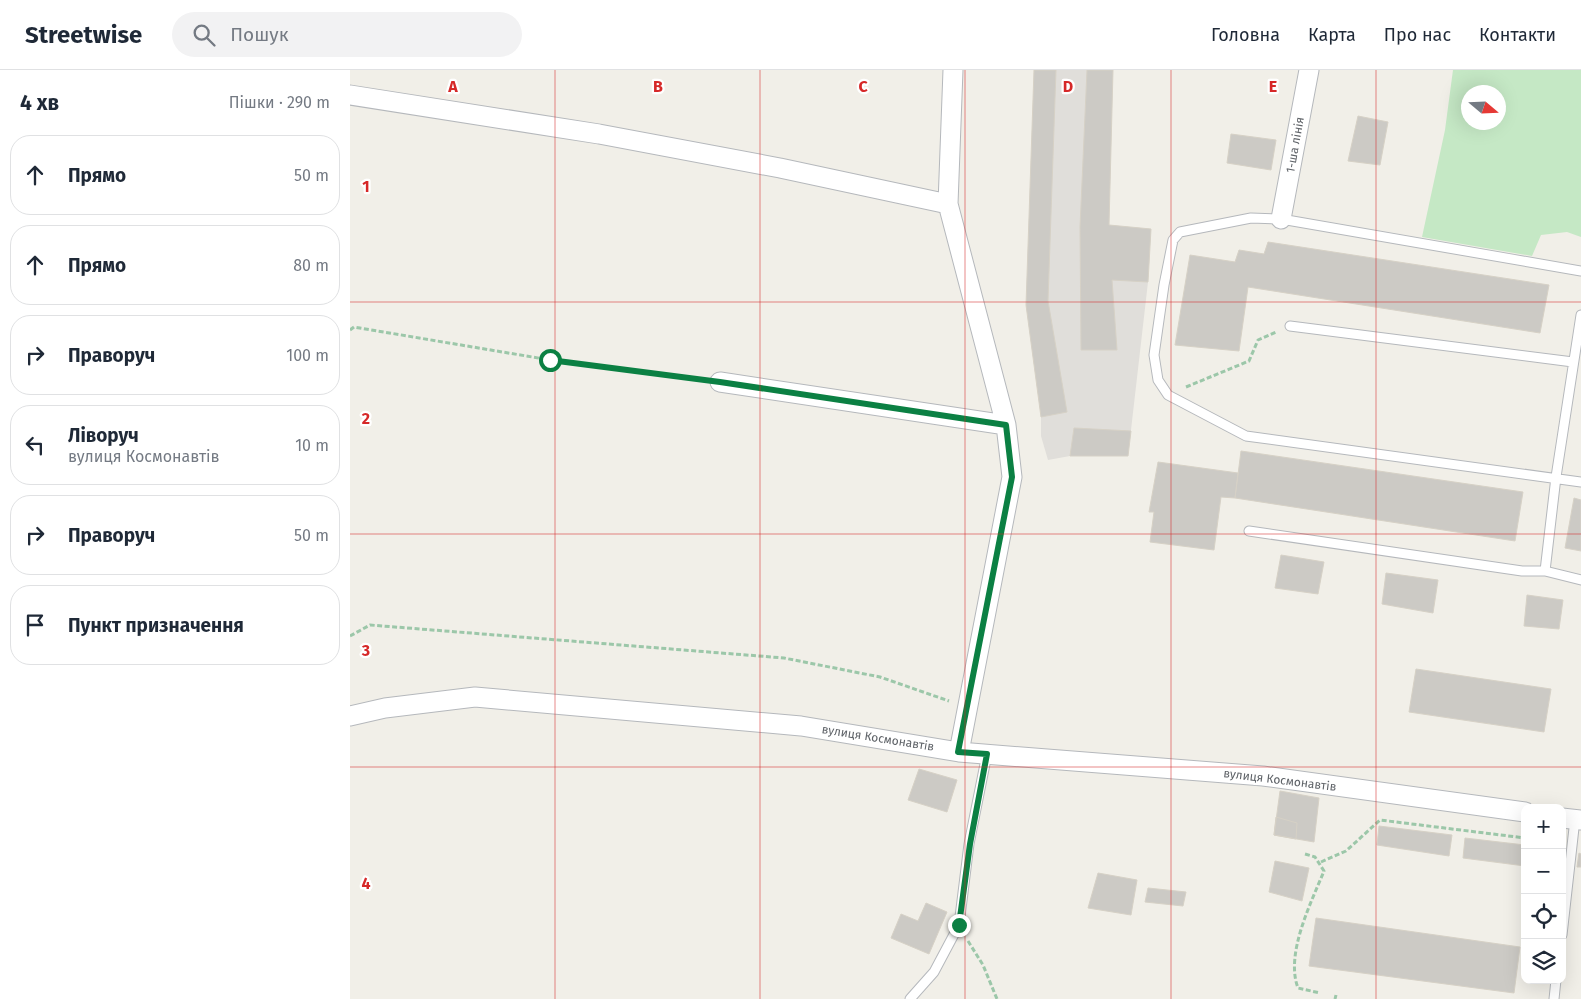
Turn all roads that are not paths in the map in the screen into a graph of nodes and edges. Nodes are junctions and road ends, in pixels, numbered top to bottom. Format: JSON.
{"nodes":[{"id":1,"x":952,"y":70,"type":"edge"},
{"id":2,"x":1309,"y":70,"type":"edge"},
{"id":3,"x":350,"y":95,"type":"edge"},
{"id":4,"x":948,"y":204,"type":"junction"},
{"id":5,"x":1281,"y":219,"type":"junction"},
{"id":6,"x":1581,"y":271,"type":"edge"},
{"id":7,"x":1581,"y":315,"type":"edge"},
{"id":8,"x":1290,"y":326,"type":"road end"},
{"id":9,"x":1573,"y":362,"type":"junction"},
{"id":10,"x":720,"y":382,"type":"road end"},
{"id":11,"x":1006,"y":425,"type":"junction"},
{"id":12,"x":1556,"y":477,"type":"junction"},
{"id":13,"x":1581,"y":482,"type":"edge"},
{"id":14,"x":1249,"y":531,"type":"dead end"},
{"id":15,"x":1545,"y":571,"type":"junction"},
{"id":16,"x":1581,"y":580,"type":"edge"},
{"id":17,"x":350,"y":716,"type":"edge"},
{"id":18,"x":958,"y":752,"type":"junction"},
{"id":19,"x":987,"y":754,"type":"junction"},
{"id":20,"x":1521,"y":811,"type":"edge"},
{"id":21,"x":1573,"y":819,"type":"edge"},
{"id":22,"x":1566,"y":894,"type":"edge"},
{"id":23,"x":1556,"y":984,"type":"edge"},
{"id":24,"x":910,"y":999,"type":"edge"},
{"id":25,"x":1554,"y":999,"type":"edge"}],
"edges":[{"from":1,"to":4,"type":"street"},
{"from":2,"to":5,"type":"street","name":"1-ша лінія"},
{"from":3,"to":4,"type":"street"},
{"from":4,"to":11,"type":"street"},
{"from":5,"to":6,"type":"lane"},
{"from":5,"to":12,"type":"lane"},
{"from":7,"to":9,"type":"lane"},
{"from":8,"to":9,"type":"lane"},
{"from":9,"to":12,"type":"lane"},
{"from":10,"to":11,"type":"street"},
{"from":11,"to":18,"type":"street"},
{"from":12,"to":13,"type":"lane"},
{"from":12,"to":15,"type":"lane"},
{"from":14,"to":15,"type":"lane"},
{"from":15,"to":16,"type":"lane"},
{"from":17,"to":18,"type":"street","name":"вулиця Космонавтів"},
{"from":18,"to":19,"type":"street","name":"вулиця Космонавтів"},
{"from":19,"to":20,"type":"street","name":"вулиця Космонавтів"},
{"from":19,"to":24,"type":"lane"},
{"from":21,"to":22,"type":"lane"},
{"from":23,"to":25,"type":"lane"}]}
